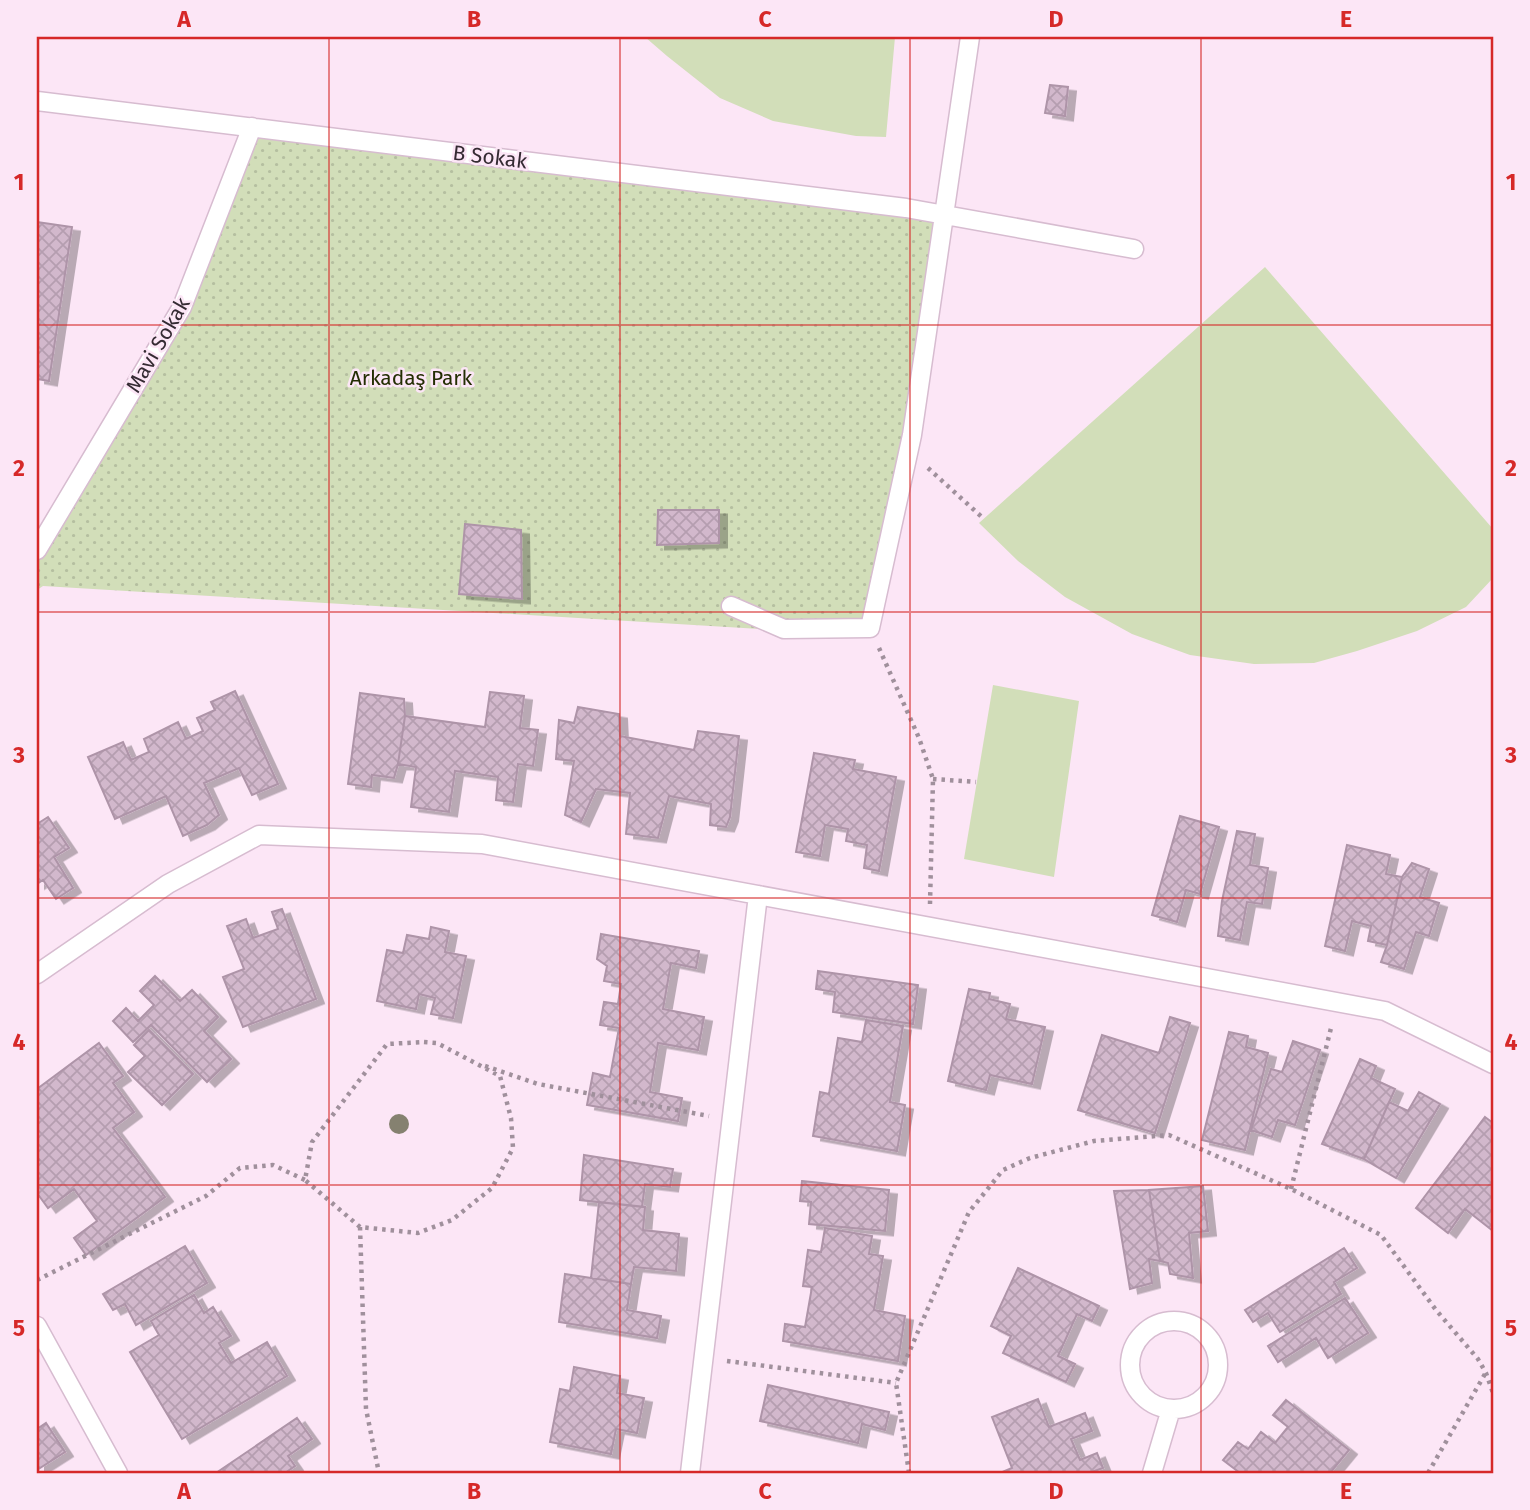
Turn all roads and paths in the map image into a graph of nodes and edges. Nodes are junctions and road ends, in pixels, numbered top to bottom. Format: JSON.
{"nodes":[{"id":1,"x":970,"y":37,"type":"edge"},
{"id":2,"x":37,"y":101,"type":"edge"},
{"id":3,"x":252,"y":127,"type":"junction"},
{"id":4,"x":943,"y":214,"type":"junction"},
{"id":5,"x":1134,"y":249,"type":"dead end"},
{"id":6,"x":908,"y":450,"type":"junction"},
{"id":7,"x":984,"y":519,"type":"dead end"},
{"id":8,"x":37,"y":550,"type":"edge"},
{"id":9,"x":731,"y":606,"type":"dead end"},
{"id":10,"x":870,"y":628,"type":"junction"},
{"id":11,"x":933,"y":779,"type":"junction"},
{"id":12,"x":976,"y":782,"type":"dead end"},
{"id":13,"x":758,"y":895,"type":"junction"},
{"id":14,"x":929,"y":927,"type":"junction"},
{"id":15,"x":37,"y":974,"type":"edge"},
{"id":16,"x":1337,"y":1003,"type":"junction"},
{"id":17,"x":468,"y":1060,"type":"junction"},
{"id":18,"x":1493,"y":1064,"type":"edge"},
{"id":19,"x":731,"y":1121,"type":"junction"},
{"id":20,"x":305,"y":1180,"type":"junction"},
{"id":21,"x":1291,"y":1189,"type":"junction"},
{"id":22,"x":360,"y":1227,"type":"junction"},
{"id":23,"x":37,"y":1280,"type":"edge"},
{"id":24,"x":37,"y":1326,"type":"edge"},
{"id":25,"x":703,"y":1357,"type":"junction"},
{"id":26,"x":1486,"y":1373,"type":"junction"},
{"id":27,"x":896,"y":1383,"type":"junction"},
{"id":28,"x":1493,"y":1393,"type":"edge"},
{"id":29,"x":1171,"y":1409,"type":"junction"},
{"id":30,"x":118,"y":1473,"type":"edge"},
{"id":31,"x":379,"y":1473,"type":"edge"},
{"id":32,"x":690,"y":1473,"type":"edge"},
{"id":33,"x":909,"y":1473,"type":"edge"},
{"id":34,"x":1152,"y":1473,"type":"edge"},
{"id":35,"x":1428,"y":1473,"type":"edge"}],
"edges":[{"from":1,"to":4,"type":"lane"},
{"from":2,"to":3,"type":"lane","name":"B Sokak"},
{"from":3,"to":4,"type":"lane","name":"B Sokak"},
{"from":3,"to":8,"type":"lane","name":"Mavi Sokak"},
{"from":4,"to":5,"type":"lane","name":"B Sokak"},
{"from":4,"to":6,"type":"lane"},
{"from":6,"to":7,"type":"path"},
{"from":6,"to":10,"type":"lane"},
{"from":9,"to":10,"type":"lane"},
{"from":10,"to":11,"type":"path"},
{"from":11,"to":12,"type":"path"},
{"from":11,"to":14,"type":"path"},
{"from":13,"to":14,"type":"lane"},
{"from":13,"to":15,"type":"lane"},
{"from":13,"to":19,"type":"lane"},
{"from":14,"to":16,"type":"lane"},
{"from":16,"to":18,"type":"lane"},
{"from":16,"to":21,"type":"path"},
{"from":17,"to":19,"type":"path"},
{"from":17,"to":20,"type":"path"},
{"from":17,"to":22,"type":"path"},
{"from":19,"to":25,"type":"lane"},
{"from":20,"to":22,"type":"path"},
{"from":20,"to":23,"type":"path"},
{"from":21,"to":26,"type":"path"},
{"from":21,"to":27,"type":"path"},
{"from":22,"to":31,"type":"path"},
{"from":24,"to":30,"type":"lane"},
{"from":25,"to":27,"type":"path"},
{"from":25,"to":32,"type":"lane"},
{"from":26,"to":28,"type":"path"},
{"from":26,"to":35,"type":"path"},
{"from":27,"to":33,"type":"path"},
{"from":29,"to":29,"type":"lane"},
{"from":29,"to":34,"type":"lane"}]}
